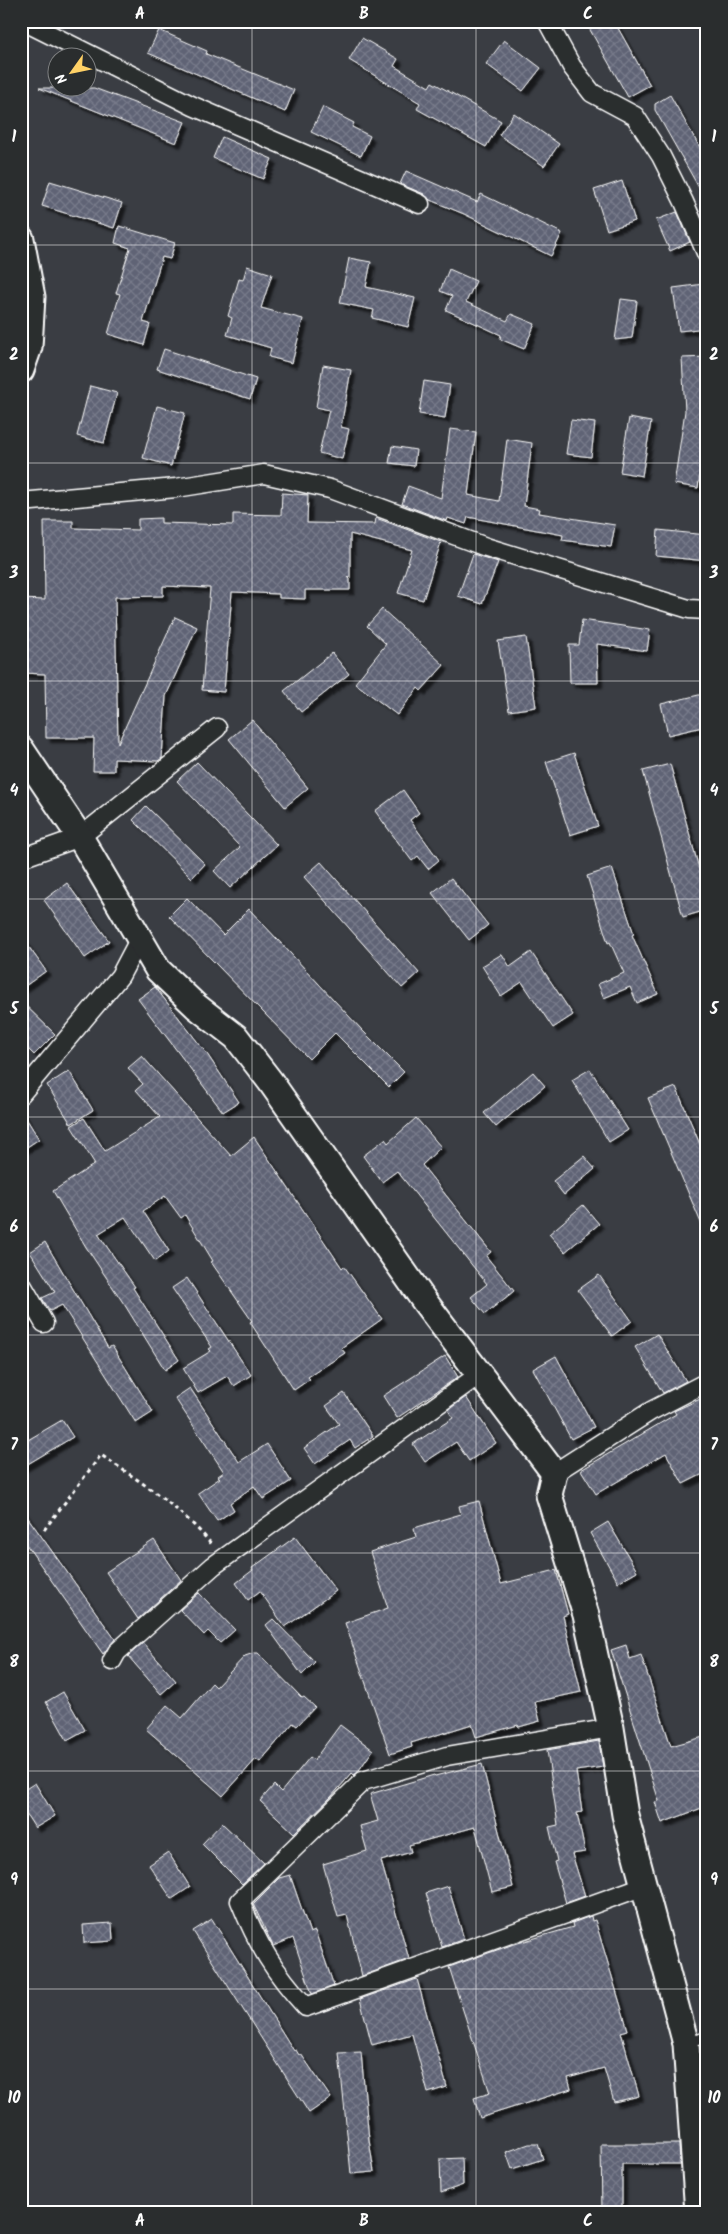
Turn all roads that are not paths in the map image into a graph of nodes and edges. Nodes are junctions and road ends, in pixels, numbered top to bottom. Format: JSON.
{"nodes":[{"id":1,"x":22,"y":21,"type":"edge"},
{"id":2,"x":547,"y":21,"type":"edge"},
{"id":3,"x":420,"y":204,"type":"dead end"},
{"id":4,"x":21,"y":240,"type":"edge"},
{"id":5,"x":707,"y":255,"type":"edge"},
{"id":6,"x":22,"y":365,"type":"edge"},
{"id":7,"x":21,"y":502,"type":"edge"},
{"id":8,"x":707,"y":610,"type":"edge"},
{"id":9,"x":217,"y":728,"type":"dead end"},
{"id":10,"x":21,"y":749,"type":"edge"},
{"id":11,"x":80,"y":838,"type":"junction"},
{"id":12,"x":21,"y":858,"type":"edge"},
{"id":13,"x":139,"y":940,"type":"junction"},
{"id":14,"x":21,"y":1094,"type":"edge"},
{"id":15,"x":21,"y":1283,"type":"edge"},
{"id":16,"x":44,"y":1323,"type":"dead end"},
{"id":17,"x":480,"y":1374,"type":"junction"},
{"id":18,"x":707,"y":1382,"type":"edge"},
{"id":19,"x":554,"y":1472,"type":"junction"},
{"id":20,"x":112,"y":1661,"type":"dead end"},
{"id":21,"x":611,"y":1728,"type":"junction"},
{"id":22,"x":644,"y":1886,"type":"junction"},
{"id":23,"x":696,"y":2040,"type":"edge"},
{"id":24,"x":698,"y":2213,"type":"edge"}],
"edges":[{"from":1,"to":3,"type":"street"},
{"from":2,"to":5,"type":"street"},
{"from":4,"to":6,"type":"street"},
{"from":7,"to":8,"type":"street"},
{"from":9,"to":11,"type":"street"},
{"from":10,"to":11,"type":"street"},
{"from":11,"to":12,"type":"street"},
{"from":11,"to":13,"type":"street"},
{"from":13,"to":14,"type":"street"},
{"from":13,"to":17,"type":"street"},
{"from":15,"to":16,"type":"street"},
{"from":17,"to":19,"type":"street"},
{"from":17,"to":20,"type":"street"},
{"from":18,"to":19,"type":"street"},
{"from":19,"to":21,"type":"street"},
{"from":21,"to":22,"type":"street"},
{"from":21,"to":22,"type":"street"},
{"from":22,"to":23,"type":"street"},
{"from":23,"to":24,"type":"street"}]}
